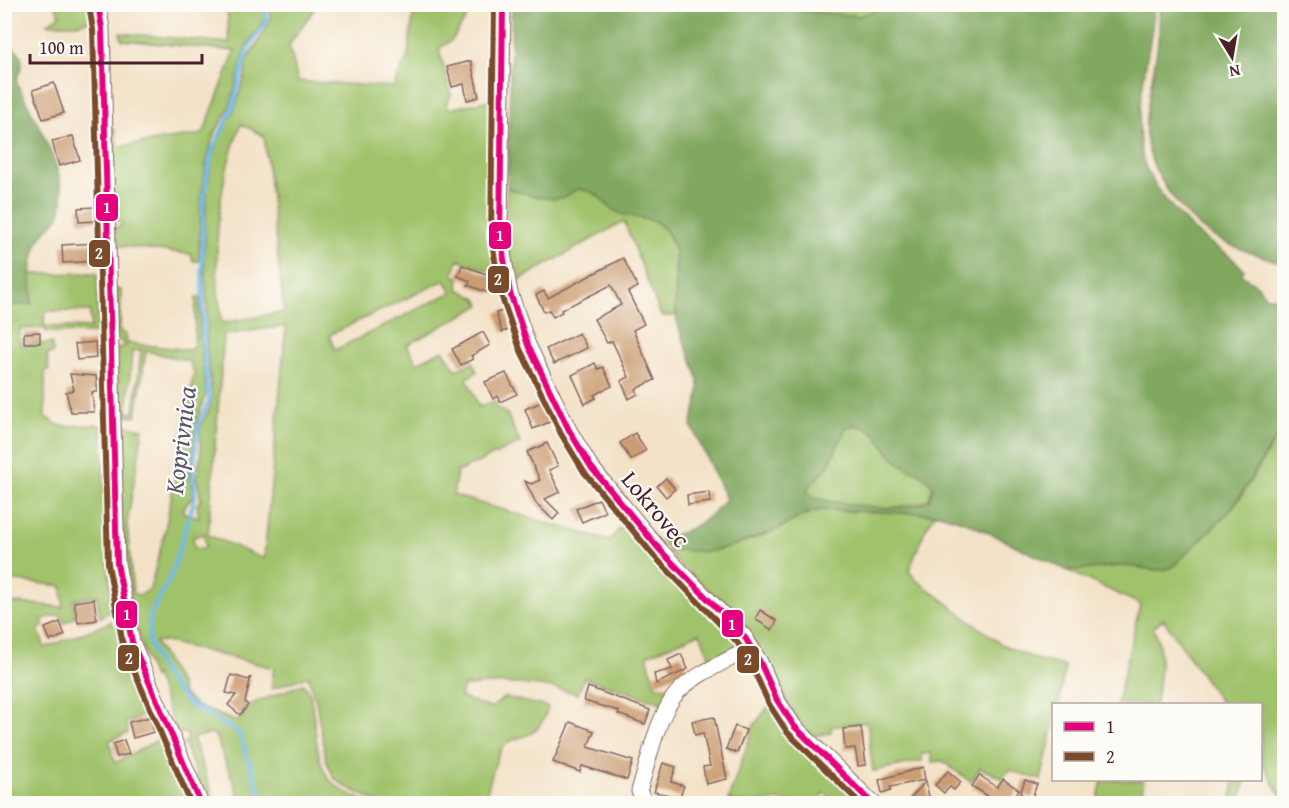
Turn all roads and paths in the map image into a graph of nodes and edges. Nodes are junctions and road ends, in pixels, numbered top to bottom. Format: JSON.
{"nodes":[{"id":1,"x":98,"y":4,"type":"edge"},
{"id":2,"x":503,"y":4,"type":"edge"},
{"id":3,"x":752,"y":648,"type":"junction"},
{"id":4,"x":201,"y":804,"type":"edge"},
{"id":5,"x":646,"y":804,"type":"edge"},
{"id":6,"x":874,"y":804,"type":"edge"}],
"edges":[{"from":1,"to":4,"type":"street"},
{"from":2,"to":3,"type":"street","name":"Lokrovec"},
{"from":3,"to":5,"type":"street"},
{"from":3,"to":6,"type":"street","name":"Lokrovec"}]}
